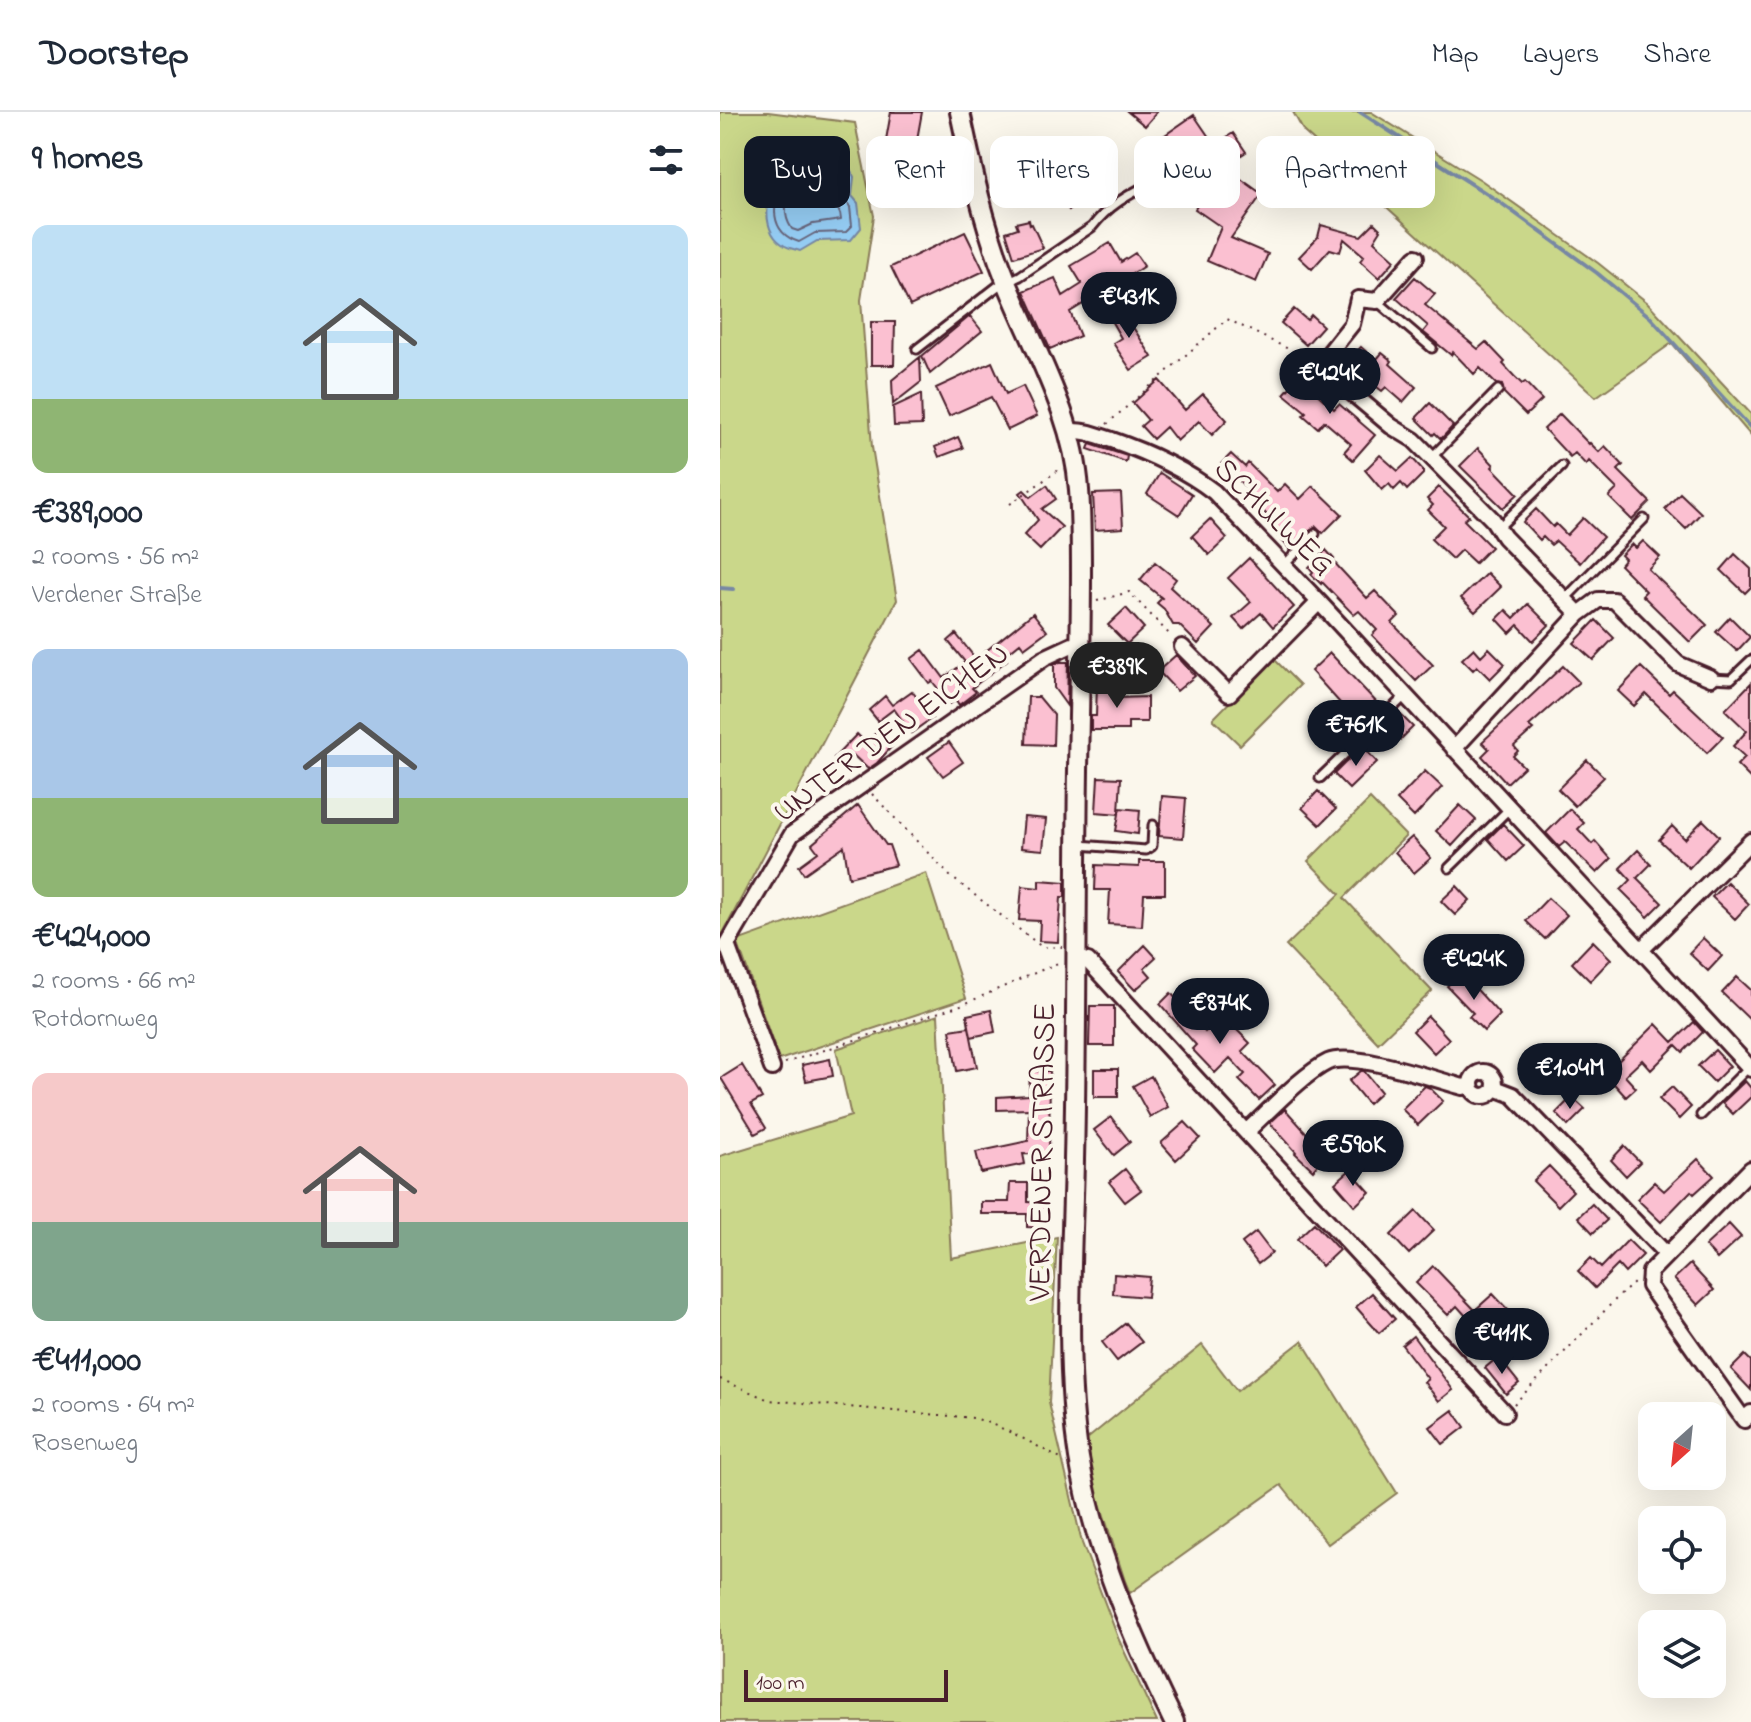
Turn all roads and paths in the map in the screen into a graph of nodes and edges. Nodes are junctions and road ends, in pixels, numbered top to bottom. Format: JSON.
{"nodes":[{"id":1,"x":960,"y":112,"type":"edge"},
{"id":2,"x":1134,"y":193,"type":"edge"},
{"id":3,"x":1416,"y":257,"type":"dead end"},
{"id":4,"x":1006,"y":282,"type":"junction"},
{"id":5,"x":1377,"y":301,"type":"junction"},
{"id":6,"x":1432,"y":348,"type":"dead end"},
{"id":7,"x":917,"y":349,"type":"dead end"},
{"id":8,"x":1327,"y":365,"type":"junction"},
{"id":9,"x":1498,"y":390,"type":"dead end"},
{"id":10,"x":1069,"y":431,"type":"junction"},
{"id":11,"x":1094,"y":435,"type":"junction"},
{"id":12,"x":1431,"y":458,"type":"junction"},
{"id":13,"x":1067,"y":466,"type":"dead end"},
{"id":14,"x":1562,"y":466,"type":"dead end"},
{"id":15,"x":1010,"y":504,"type":"dead end"},
{"id":16,"x":1644,"y":519,"type":"dead end"},
{"id":17,"x":1498,"y":528,"type":"junction"},
{"id":18,"x":1315,"y":534,"type":"dead end"},
{"id":19,"x":1284,"y":565,"type":"junction"},
{"id":20,"x":1564,"y":600,"type":"junction"},
{"id":21,"x":1319,"y":602,"type":"junction"},
{"id":22,"x":1081,"y":606,"type":"junction"},
{"id":23,"x":1579,"y":614,"type":"junction"},
{"id":24,"x":1080,"y":645,"type":"junction"},
{"id":25,"x":1182,"y":647,"type":"joint"},
{"id":26,"x":1751,"y":660,"type":"edge"},
{"id":27,"x":1711,"y":678,"type":"joint"},
{"id":28,"x":1405,"y":696,"type":"junction"},
{"id":29,"x":1454,"y":749,"type":"junction"},
{"id":30,"x":1320,"y":778,"type":"dead end"},
{"id":31,"x":863,"y":784,"type":"junction"},
{"id":32,"x":1509,"y":809,"type":"junction"},
{"id":33,"x":1153,"y":825,"type":"dead end"},
{"id":34,"x":1751,"y":841,"type":"edge"},
{"id":35,"x":1077,"y":845,"type":"junction"},
{"id":36,"x":1449,"y":868,"type":"dead end"},
{"id":37,"x":1077,"y":950,"type":"junction"},
{"id":38,"x":1641,"y":950,"type":"junction"},
{"id":39,"x":772,"y":1068,"type":"joint"},
{"id":40,"x":1750,"y":1068,"type":"edge"},
{"id":41,"x":1701,"y":1115,"type":"dead end"},
{"id":42,"x":1247,"y":1131,"type":"junction"},
{"id":43,"x":1751,"y":1169,"type":"edge"},
{"id":44,"x":1666,"y":1254,"type":"junction"},
{"id":45,"x":1649,"y":1286,"type":"junction"},
{"id":46,"x":720,"y":1379,"type":"edge"},
{"id":47,"x":1505,"y":1413,"type":"joint"},
{"id":48,"x":1749,"y":1421,"type":"edge"},
{"id":49,"x":1073,"y":1461,"type":"junction"},
{"id":50,"x":1174,"y":1722,"type":"edge"}],
"edges":[{"from":1,"to":4,"type":"street","name":"VERDENER STRASSE"},
{"from":2,"to":4,"type":"lane"},
{"from":3,"to":5,"type":"street"},
{"from":4,"to":7,"type":"lane"},
{"from":4,"to":10,"type":"street","name":"VERDENER STRASSE"},
{"from":5,"to":6,"type":"lane"},
{"from":5,"to":8,"type":"street"},
{"from":8,"to":11,"type":"path"},
{"from":8,"to":12,"type":"street"},
{"from":9,"to":12,"type":"lane"},
{"from":10,"to":11,"type":"street","name":"SCHULWEG"},
{"from":10,"to":22,"type":"street","name":"VERDENER STRASSE"},
{"from":11,"to":19,"type":"street","name":"SCHULWEG"},
{"from":12,"to":17,"type":"street"},
{"from":13,"to":15,"type":"path"},
{"from":14,"to":17,"type":"lane"},
{"from":16,"to":20,"type":"lane"},
{"from":17,"to":20,"type":"street"},
{"from":18,"to":19,"type":"lane"},
{"from":19,"to":21,"type":"street","name":"SCHULWEG"},
{"from":20,"to":23,"type":"street"},
{"from":21,"to":25,"type":"street"},
{"from":21,"to":28,"type":"street","name":"SCHULWEG"},
{"from":22,"to":24,"type":"street","name":"VERDENER STRASSE"},
{"from":22,"to":25,"type":"path"},
{"from":23,"to":27,"type":"street"},
{"from":23,"to":29,"type":"street"},
{"from":24,"to":31,"type":"street","name":"UNTER DEN EICHEN"},
{"from":24,"to":35,"type":"street","name":"VERDENER STRASSE"},
{"from":26,"to":27,"type":"lane"},
{"from":28,"to":29,"type":"street","name":"SCHULWEG"},
{"from":28,"to":30,"type":"lane"},
{"from":29,"to":32,"type":"street","name":"SCHULWEG"},
{"from":31,"to":37,"type":"path"},
{"from":31,"to":39,"type":"street","name":"UNTER DEN EICHEN"},
{"from":32,"to":36,"type":"lane"},
{"from":32,"to":38,"type":"street","name":"SCHULWEG"},
{"from":33,"to":35,"type":"lane"},
{"from":34,"to":38,"type":"street"},
{"from":35,"to":37,"type":"street","name":"VERDENER STRASSE"},
{"from":37,"to":39,"type":"path"},
{"from":37,"to":42,"type":"street"},
{"from":37,"to":49,"type":"street","name":"VERDENER STRASSE"},
{"from":38,"to":40,"type":"street","name":"SCHULWEG"},
{"from":40,"to":41,"type":"lane","name":"SCHULWEG"},
{"from":42,"to":44,"type":"street"},
{"from":42,"to":47,"type":"street"},
{"from":43,"to":44,"type":"street"},
{"from":44,"to":45,"type":"street"},
{"from":45,"to":47,"type":"path"},
{"from":45,"to":48,"type":"street"},
{"from":46,"to":49,"type":"path"},
{"from":49,"to":50,"type":"street","name":"VERDENER STRASSE"}]}
